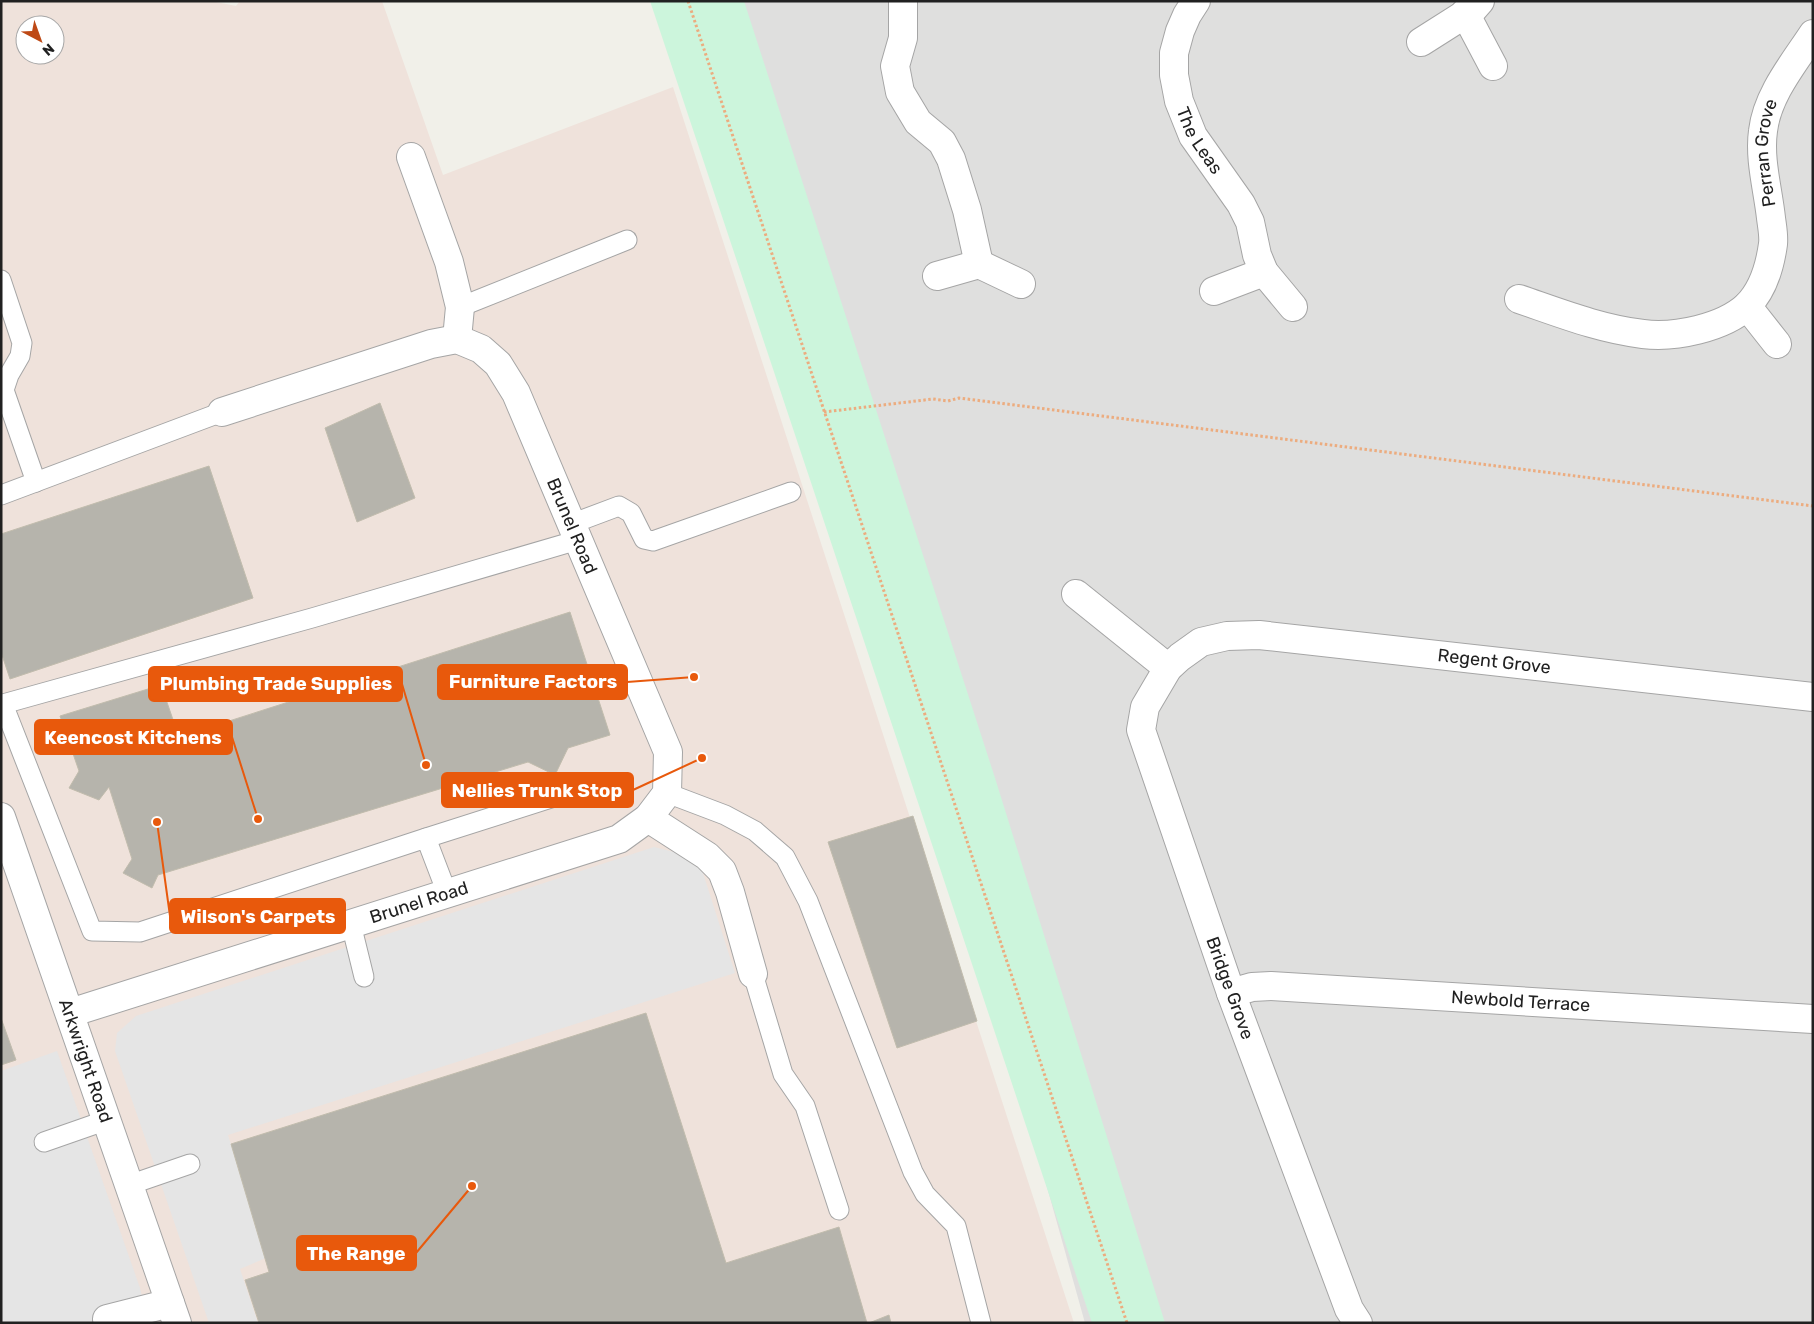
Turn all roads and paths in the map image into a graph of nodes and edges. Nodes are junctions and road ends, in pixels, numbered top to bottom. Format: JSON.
{"nodes":[{"id":1,"x":688,"y":1,"type":"edge"},
{"id":2,"x":903,"y":1,"type":"edge"},
{"id":3,"x":1196,"y":1,"type":"edge"},
{"id":4,"x":1473,"y":7,"type":"edge"},
{"id":5,"x":1813,"y":34,"type":"edge"},
{"id":6,"x":1421,"y":42,"type":"dead end"},
{"id":7,"x":1493,"y":66,"type":"dead end"},
{"id":8,"x":411,"y":157,"type":"dead end"},
{"id":9,"x":627,"y":240,"type":"dead end"},
{"id":10,"x":979,"y":264,"type":"junction"},
{"id":11,"x":1264,"y":272,"type":"junction"},
{"id":12,"x":937,"y":276,"type":"dead end"},
{"id":13,"x":1,"y":280,"type":"edge"},
{"id":14,"x":1021,"y":284,"type":"dead end"},
{"id":15,"x":1214,"y":290,"type":"dead end"},
{"id":16,"x":1519,"y":299,"type":"dead end"},
{"id":17,"x":1747,"y":306,"type":"junction"},
{"id":18,"x":460,"y":307,"type":"junction"},
{"id":19,"x":1293,"y":307,"type":"dead end"},
{"id":20,"x":457,"y":339,"type":"junction"},
{"id":21,"x":1777,"y":344,"type":"dead end"},
{"id":22,"x":222,"y":412,"type":"joint"},
{"id":23,"x":824,"y":412,"type":"junction"},
{"id":24,"x":36,"y":482,"type":"junction"},
{"id":25,"x":791,"y":492,"type":"dead end"},
{"id":26,"x":1,"y":495,"type":"edge"},
{"id":27,"x":1813,"y":506,"type":"edge"},
{"id":28,"x":575,"y":532,"type":"junction"},
{"id":29,"x":1076,"y":594,"type":"dead end"},
{"id":30,"x":1174,"y":663,"type":"junction"},
{"id":31,"x":1813,"y":697,"type":"edge"},
{"id":32,"x":2,"y":705,"type":"edge"},
{"id":33,"x":595,"y":784,"type":"dead end"},
{"id":34,"x":667,"y":793,"type":"junction"},
{"id":35,"x":1,"y":817,"type":"edge"},
{"id":36,"x":648,"y":818,"type":"junction"},
{"id":37,"x":426,"y":838,"type":"junction"},
{"id":38,"x":447,"y":893,"type":"junction"},
{"id":39,"x":351,"y":924,"type":"junction"},
{"id":40,"x":753,"y":974,"type":"joint"},
{"id":41,"x":364,"y":976,"type":"dead end"},
{"id":42,"x":1230,"y":993,"type":"junction"},
{"id":43,"x":70,"y":1014,"type":"junction"},
{"id":44,"x":1813,"y":1019,"type":"edge"},
{"id":45,"x":107,"y":1120,"type":"junction"},
{"id":46,"x":44,"y":1142,"type":"dead end"},
{"id":47,"x":190,"y":1164,"type":"dead end"},
{"id":48,"x":129,"y":1185,"type":"junction"},
{"id":49,"x":839,"y":1210,"type":"dead end"},
{"id":50,"x":173,"y":1313,"type":"edge"},
{"id":51,"x":107,"y":1319,"type":"dead end"},
{"id":52,"x":981,"y":1323,"type":"edge"},
{"id":53,"x":1127,"y":1323,"type":"edge"},
{"id":54,"x":1358,"y":1323,"type":"edge"}],
"edges":[{"from":1,"to":23,"type":"path"},
{"from":2,"to":10,"type":"street"},
{"from":3,"to":11,"type":"street","name":"The Leas"},
{"from":4,"to":6,"type":"street"},
{"from":4,"to":7,"type":"street"},
{"from":5,"to":17,"type":"street","name":"Perran Grove"},
{"from":8,"to":18,"type":"street"},
{"from":9,"to":18,"type":"lane"},
{"from":10,"to":12,"type":"street"},
{"from":10,"to":14,"type":"street"},
{"from":11,"to":15,"type":"street"},
{"from":11,"to":19,"type":"street","name":"The Leas"},
{"from":13,"to":24,"type":"lane"},
{"from":16,"to":17,"type":"street","name":"Perran Grove"},
{"from":17,"to":21,"type":"street"},
{"from":18,"to":20,"type":"street"},
{"from":20,"to":22,"type":"street"},
{"from":20,"to":28,"type":"street","name":"Brunel Road"},
{"from":22,"to":24,"type":"lane"},
{"from":23,"to":27,"type":"path"},
{"from":23,"to":53,"type":"path"},
{"from":24,"to":26,"type":"lane"},
{"from":25,"to":28,"type":"lane"},
{"from":28,"to":32,"type":"lane"},
{"from":28,"to":34,"type":"street","name":"Brunel Road"},
{"from":29,"to":30,"type":"street"},
{"from":30,"to":31,"type":"street","name":"Regent Grove"},
{"from":30,"to":42,"type":"street","name":"Bridge Grove"},
{"from":32,"to":37,"type":"lane"},
{"from":33,"to":37,"type":"lane"},
{"from":34,"to":36,"type":"street","name":"Brunel Road"},
{"from":34,"to":52,"type":"lane"},
{"from":35,"to":43,"type":"street","name":"Arkwright Road"},
{"from":36,"to":38,"type":"street","name":"Brunel Road"},
{"from":36,"to":40,"type":"street"},
{"from":37,"to":38,"type":"lane"},
{"from":38,"to":39,"type":"street","name":"Brunel Road"},
{"from":39,"to":41,"type":"lane"},
{"from":39,"to":43,"type":"street","name":"Brunel Road"},
{"from":40,"to":49,"type":"lane"},
{"from":42,"to":44,"type":"street","name":"Newbold Terrace"},
{"from":42,"to":54,"type":"street","name":"Bridge Grove"},
{"from":43,"to":45,"type":"street","name":"Arkwright Road"},
{"from":45,"to":46,"type":"lane"},
{"from":45,"to":48,"type":"street","name":"Arkwright Road"},
{"from":47,"to":48,"type":"lane"},
{"from":48,"to":50,"type":"street","name":"Arkwright Road"},
{"from":50,"to":51,"type":"street","name":"Arkwright Road"}]}
